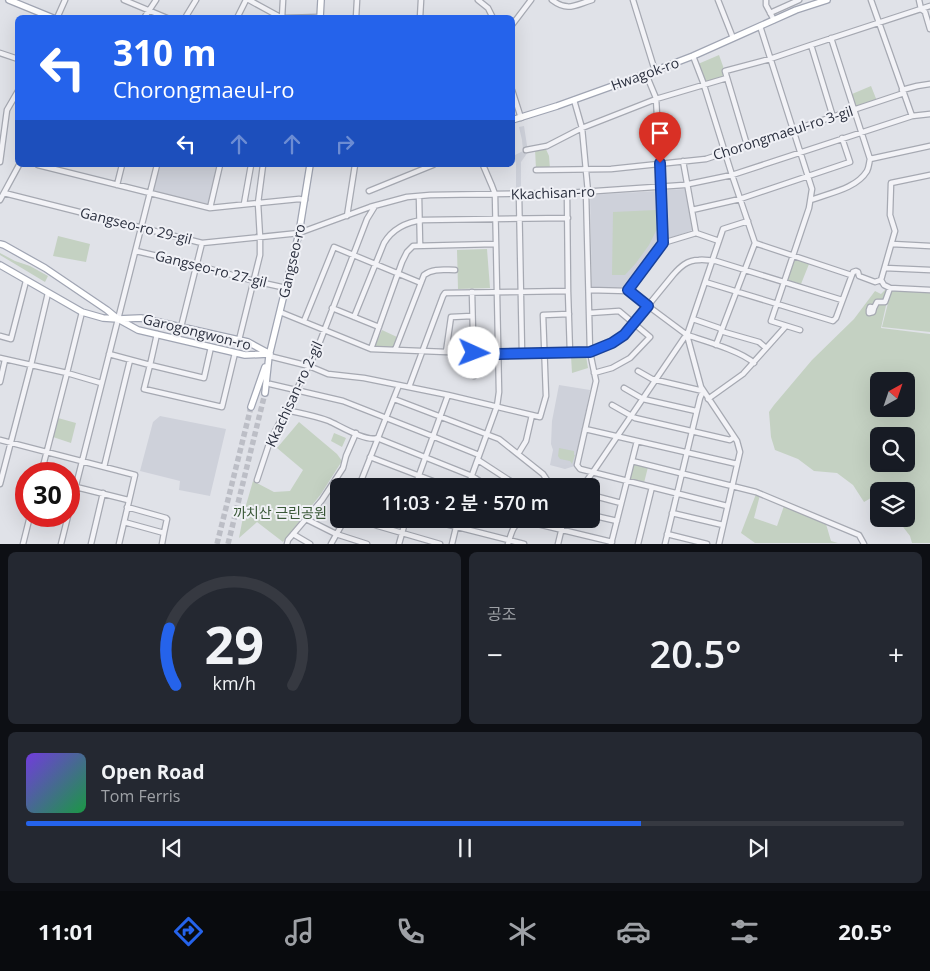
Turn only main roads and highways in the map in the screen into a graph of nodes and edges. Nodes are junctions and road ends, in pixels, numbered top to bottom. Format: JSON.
{"nodes":[{"id":1,"x":8,"y":0,"type":"edge"},
{"id":2,"x":321,"y":0,"type":"edge"},
{"id":3,"x":827,"y":0,"type":"edge"},
{"id":4,"x":46,"y":15,"type":"edge"},
{"id":5,"x":320,"y":15,"type":"edge"},
{"id":6,"x":515,"y":119,"type":"edge"},
{"id":7,"x":310,"y":167,"type":"edge"},
{"id":8,"x":0,"y":244,"type":"edge"},
{"id":9,"x":0,"y":265,"type":"edge"},
{"id":10,"x":118,"y":319,"type":"junction"},
{"id":11,"x":270,"y":355,"type":"junction"},
{"id":12,"x":265,"y":394,"type":"tunnel mouth"},
{"id":13,"x":251,"y":407,"type":"tunnel mouth"}],
"edges":[{"from":1,"to":4,"type":"main road"},
{"from":2,"to":5,"type":"main road"},
{"from":3,"to":6,"type":"main road","name":"Hwagok-ro"},
{"from":7,"to":11,"type":"main road","name":"Gangseo-ro"},
{"from":8,"to":10,"type":"main road","name":"Garogongwon-ro"},
{"from":9,"to":10,"type":"main road","name":"Garogongwon-ro"},
{"from":10,"to":11,"type":"main road","name":"Garogongwon-ro"},
{"from":10,"to":11,"type":"main road","name":"Garogongwon-ro"},
{"from":11,"to":12,"type":"main road","name":"Gangseo-ro"},
{"from":11,"to":13,"type":"main road","name":"Gangseo-ro"}]}
